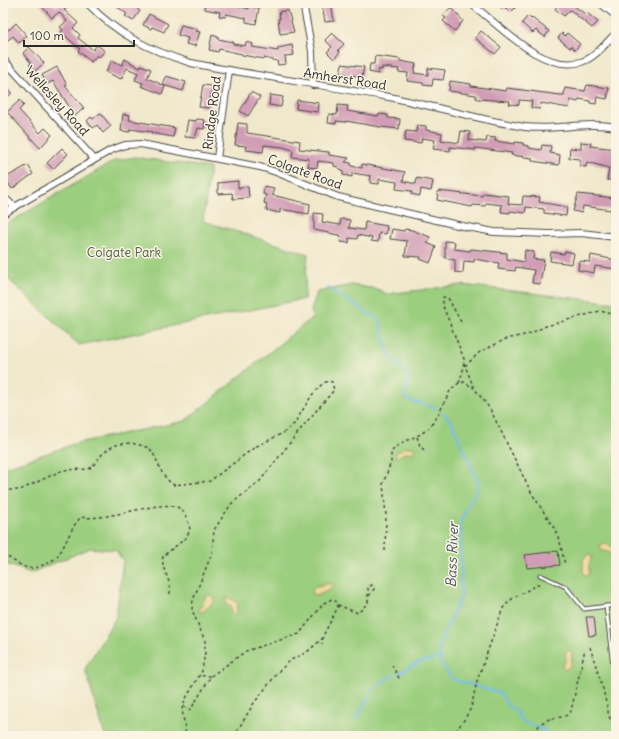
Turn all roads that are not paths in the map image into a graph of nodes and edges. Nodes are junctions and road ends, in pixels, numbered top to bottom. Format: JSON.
{"nodes":[{"id":1,"x":87,"y":3,"type":"edge"},
{"id":2,"x":303,"y":3,"type":"edge"},
{"id":3,"x":470,"y":3,"type":"edge"},
{"id":4,"x":600,"y":3,"type":"edge"},
{"id":5,"x":616,"y":16,"type":"edge"},
{"id":6,"x":616,"y":33,"type":"edge"},
{"id":7,"x":3,"y":59,"type":"edge"},
{"id":8,"x":229,"y":70,"type":"junction"},
{"id":9,"x":313,"y":85,"type":"junction"},
{"id":10,"x":616,"y":127,"type":"edge"},
{"id":11,"x":217,"y":158,"type":"junction"},
{"id":12,"x":94,"y":159,"type":"junction"},
{"id":13,"x":3,"y":196,"type":"edge"},
{"id":14,"x":16,"y":206,"type":"junction"},
{"id":15,"x":3,"y":214,"type":"edge"},
{"id":16,"x":616,"y":237,"type":"edge"},
{"id":17,"x":540,"y":576,"type":"dead end"},
{"id":18,"x":616,"y":605,"type":"edge"},
{"id":19,"x":606,"y":606,"type":"junction"},
{"id":20,"x":616,"y":691,"type":"edge"}],
"edges":[{"from":1,"to":8,"type":"street","name":"Amherst Road"},
{"from":2,"to":9,"type":"street"},
{"from":3,"to":6,"type":"street"},
{"from":4,"to":5,"type":"street"},
{"from":7,"to":12,"type":"street","name":"Wellesley Road"},
{"from":8,"to":9,"type":"street","name":"Amherst Road"},
{"from":8,"to":11,"type":"street","name":"Rindge Road"},
{"from":9,"to":10,"type":"street","name":"Amherst Road"},
{"from":11,"to":12,"type":"street","name":"Colgate Road"},
{"from":11,"to":16,"type":"street","name":"Colgate Road"},
{"from":12,"to":14,"type":"street","name":"Colgate Road"},
{"from":13,"to":14,"type":"street"},
{"from":14,"to":15,"type":"street","name":"Colgate Road"},
{"from":17,"to":19,"type":"lane"},
{"from":18,"to":19,"type":"lane"},
{"from":19,"to":20,"type":"lane"}]}
